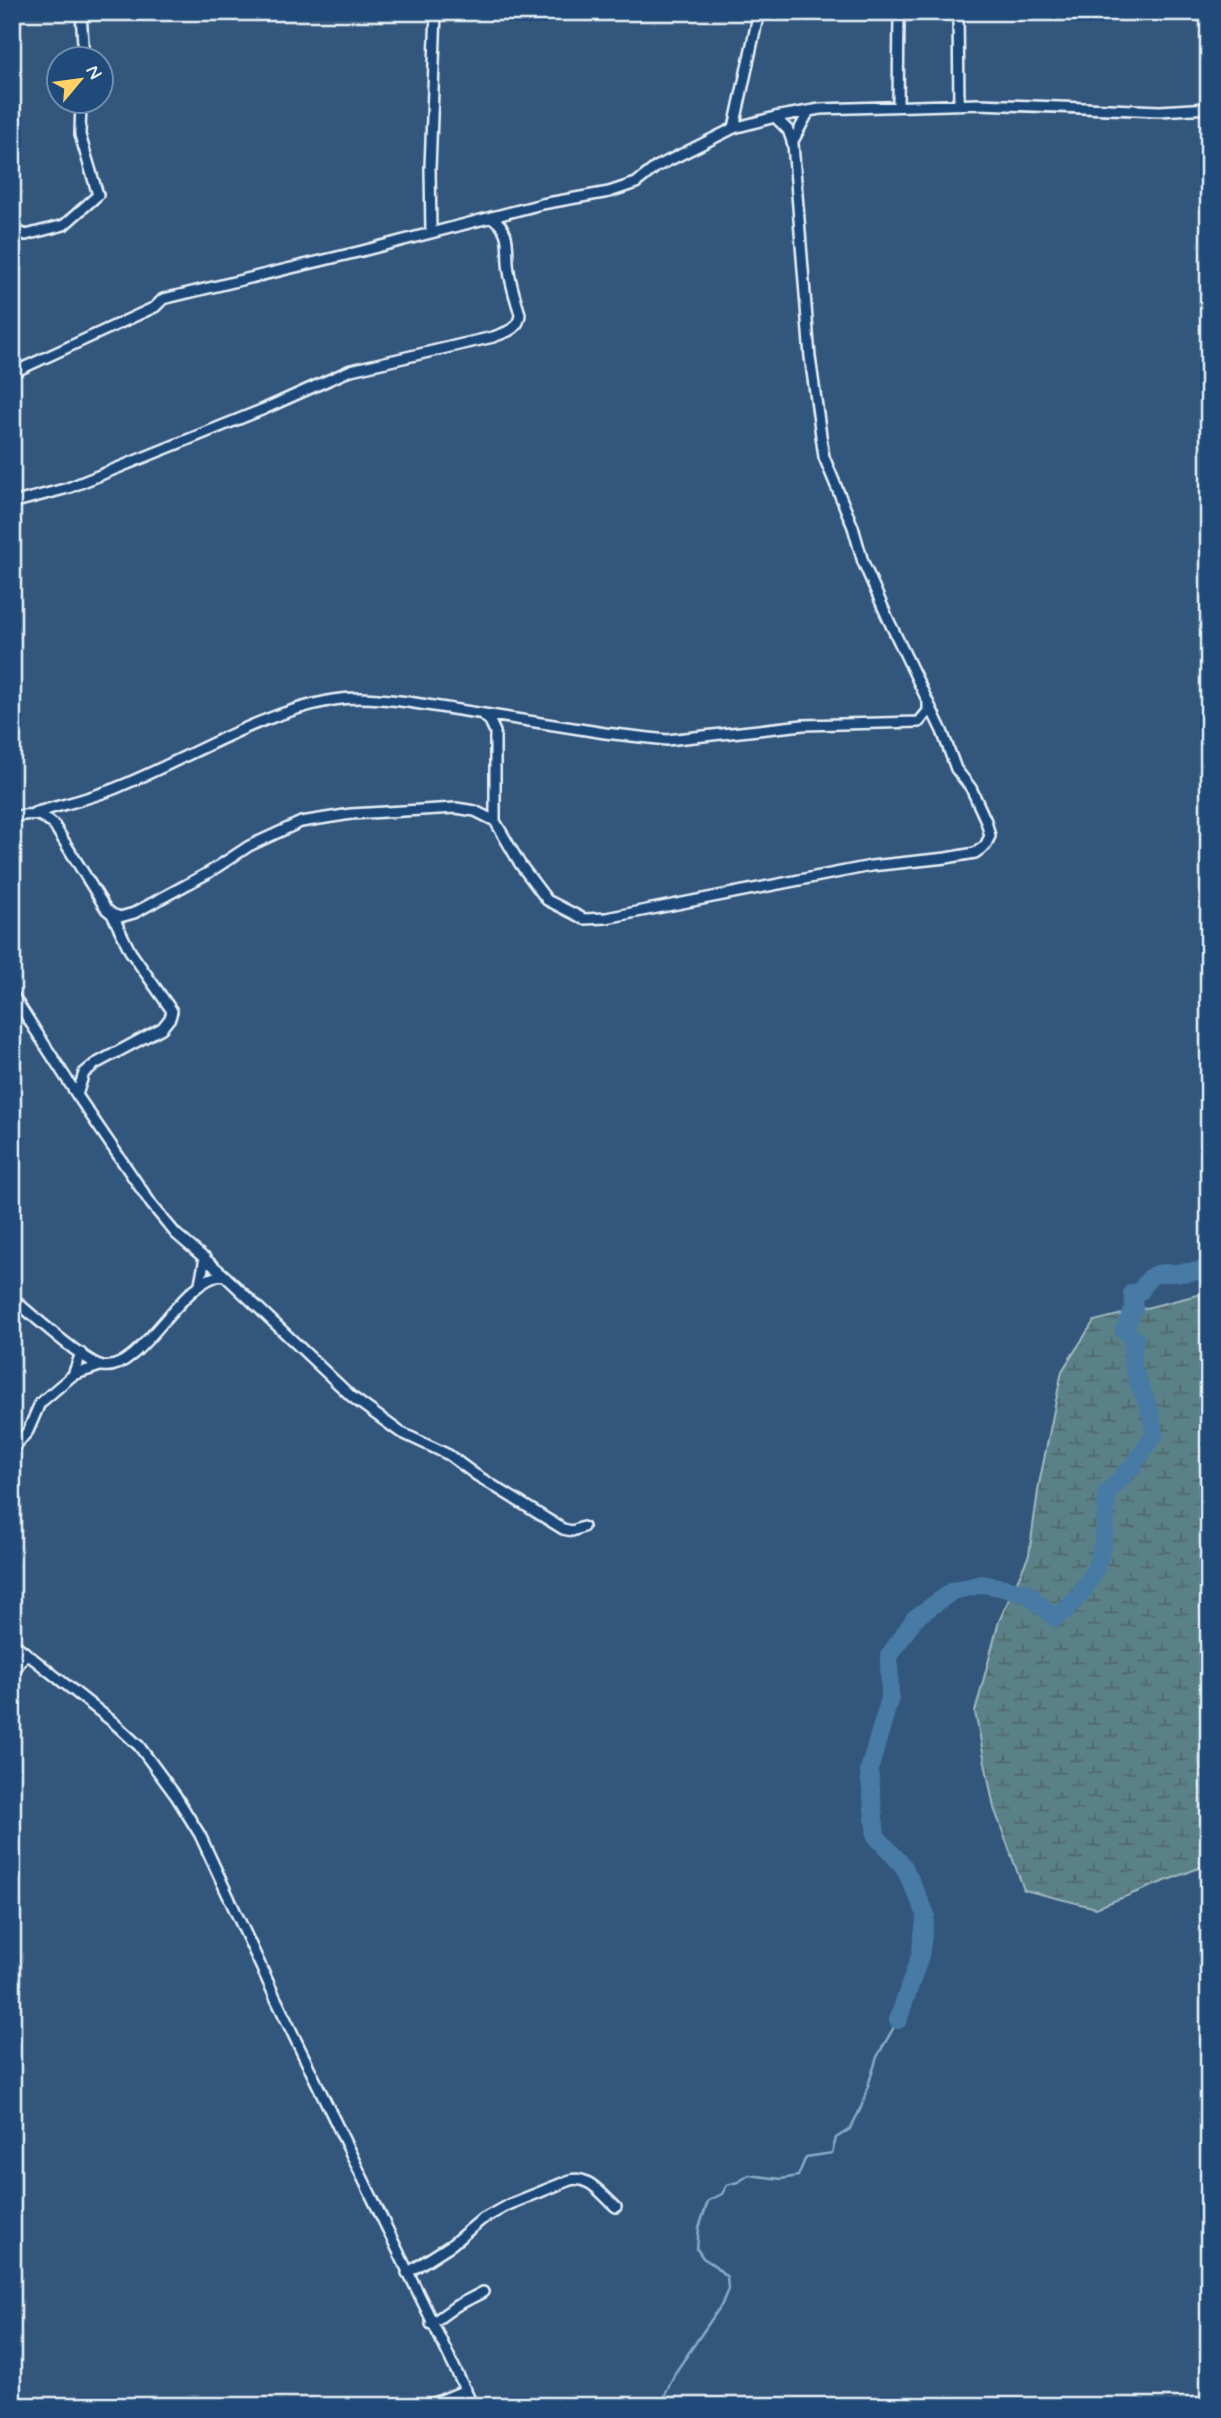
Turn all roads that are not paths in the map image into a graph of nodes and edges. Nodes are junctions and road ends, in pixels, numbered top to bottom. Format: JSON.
{"nodes":[{"id":1,"x":81,"y":12,"type":"edge"},
{"id":2,"x":436,"y":12,"type":"edge"},
{"id":3,"x":759,"y":12,"type":"edge"},
{"id":4,"x":899,"y":12,"type":"edge"},
{"id":5,"x":958,"y":12,"type":"edge"},
{"id":6,"x":83,"y":46,"type":"edge"},
{"id":7,"x":959,"y":105,"type":"junction"},
{"id":8,"x":898,"y":106,"type":"junction"},
{"id":9,"x":1209,"y":108,"type":"edge"},
{"id":10,"x":809,"y":111,"type":"junction"},
{"id":11,"x":81,"y":116,"type":"edge"},
{"id":12,"x":775,"y":117,"type":"junction"},
{"id":13,"x":734,"y":128,"type":"junction"},
{"id":14,"x":792,"y":143,"type":"junction"},
{"id":15,"x":491,"y":217,"type":"junction"},
{"id":16,"x":12,"y":233,"type":"edge"},
{"id":17,"x":431,"y":233,"type":"junction"},
{"id":18,"x":12,"y":373,"type":"edge"},
{"id":19,"x":12,"y":503,"type":"edge"},
{"id":20,"x":928,"y":701,"type":"junction"},
{"id":21,"x":480,"y":713,"type":"junction"},
{"id":22,"x":34,"y":813,"type":"junction"},
{"id":23,"x":12,"y":817,"type":"edge"},
{"id":24,"x":495,"y":821,"type":"junction"},
{"id":25,"x":112,"y":914,"type":"junction"},
{"id":26,"x":134,"y":914,"type":"junction"},
{"id":27,"x":119,"y":932,"type":"junction"},
{"id":28,"x":12,"y":994,"type":"edge"},
{"id":29,"x":65,"y":1073,"type":"junction"},
{"id":30,"x":84,"y":1073,"type":"junction"},
{"id":31,"x":77,"y":1095,"type":"junction"},
{"id":32,"x":205,"y":1258,"type":"junction"},
{"id":33,"x":224,"y":1275,"type":"junction"},
{"id":34,"x":200,"y":1283,"type":"junction"},
{"id":35,"x":12,"y":1298,"type":"edge"},
{"id":36,"x":81,"y":1353,"type":"junction"},
{"id":37,"x":100,"y":1366,"type":"junction"},
{"id":38,"x":73,"y":1375,"type":"junction"},
{"id":39,"x":12,"y":1450,"type":"edge"},
{"id":40,"x":583,"y":1527,"type":"dead end"},
{"id":41,"x":12,"y":1642,"type":"edge"},
{"id":42,"x":26,"y":1653,"type":"junction"},
{"id":43,"x":12,"y":1674,"type":"edge"},
{"id":44,"x":616,"y":2207,"type":"dead end"},
{"id":45,"x":407,"y":2273,"type":"junction"},
{"id":46,"x":483,"y":2292,"type":"dead end"},
{"id":47,"x":431,"y":2324,"type":"junction"},
{"id":48,"x":466,"y":2390,"type":"junction"},
{"id":49,"x":427,"y":2406,"type":"edge"},
{"id":50,"x":472,"y":2406,"type":"edge"}],
"edges":[{"from":1,"to":6,"type":"street"},
{"from":2,"to":17,"type":"street"},
{"from":3,"to":13,"type":"street"},
{"from":4,"to":8,"type":"street"},
{"from":5,"to":7,"type":"street"},
{"from":7,"to":8,"type":"street"},
{"from":7,"to":9,"type":"street"},
{"from":8,"to":10,"type":"street"},
{"from":10,"to":12,"type":"street"},
{"from":10,"to":14,"type":"street"},
{"from":11,"to":16,"type":"street"},
{"from":12,"to":13,"type":"street"},
{"from":12,"to":14,"type":"street"},
{"from":13,"to":15,"type":"street"},
{"from":14,"to":20,"type":"street"},
{"from":15,"to":17,"type":"street"},
{"from":15,"to":19,"type":"street"},
{"from":17,"to":18,"type":"street"},
{"from":20,"to":21,"type":"street"},
{"from":20,"to":24,"type":"street"},
{"from":21,"to":22,"type":"street"},
{"from":21,"to":24,"type":"street"},
{"from":22,"to":23,"type":"street"},
{"from":22,"to":25,"type":"street"},
{"from":24,"to":26,"type":"street"},
{"from":25,"to":26,"type":"street"},
{"from":25,"to":27,"type":"street"},
{"from":26,"to":27,"type":"street"},
{"from":27,"to":30,"type":"street"},
{"from":28,"to":29,"type":"street"},
{"from":29,"to":30,"type":"street"},
{"from":29,"to":31,"type":"street"},
{"from":30,"to":31,"type":"street"},
{"from":31,"to":32,"type":"street"},
{"from":32,"to":33,"type":"street"},
{"from":32,"to":34,"type":"street"},
{"from":33,"to":34,"type":"street"},
{"from":33,"to":40,"type":"street"},
{"from":34,"to":37,"type":"street"},
{"from":35,"to":36,"type":"street"},
{"from":36,"to":37,"type":"street"},
{"from":36,"to":38,"type":"street"},
{"from":37,"to":38,"type":"street"},
{"from":38,"to":39,"type":"street"},
{"from":41,"to":42,"type":"street"},
{"from":42,"to":43,"type":"street"},
{"from":42,"to":45,"type":"street"},
{"from":44,"to":45,"type":"street"},
{"from":45,"to":47,"type":"street"},
{"from":46,"to":47,"type":"street"},
{"from":47,"to":48,"type":"street"},
{"from":48,"to":49,"type":"street"},
{"from":48,"to":50,"type":"street"}]}
